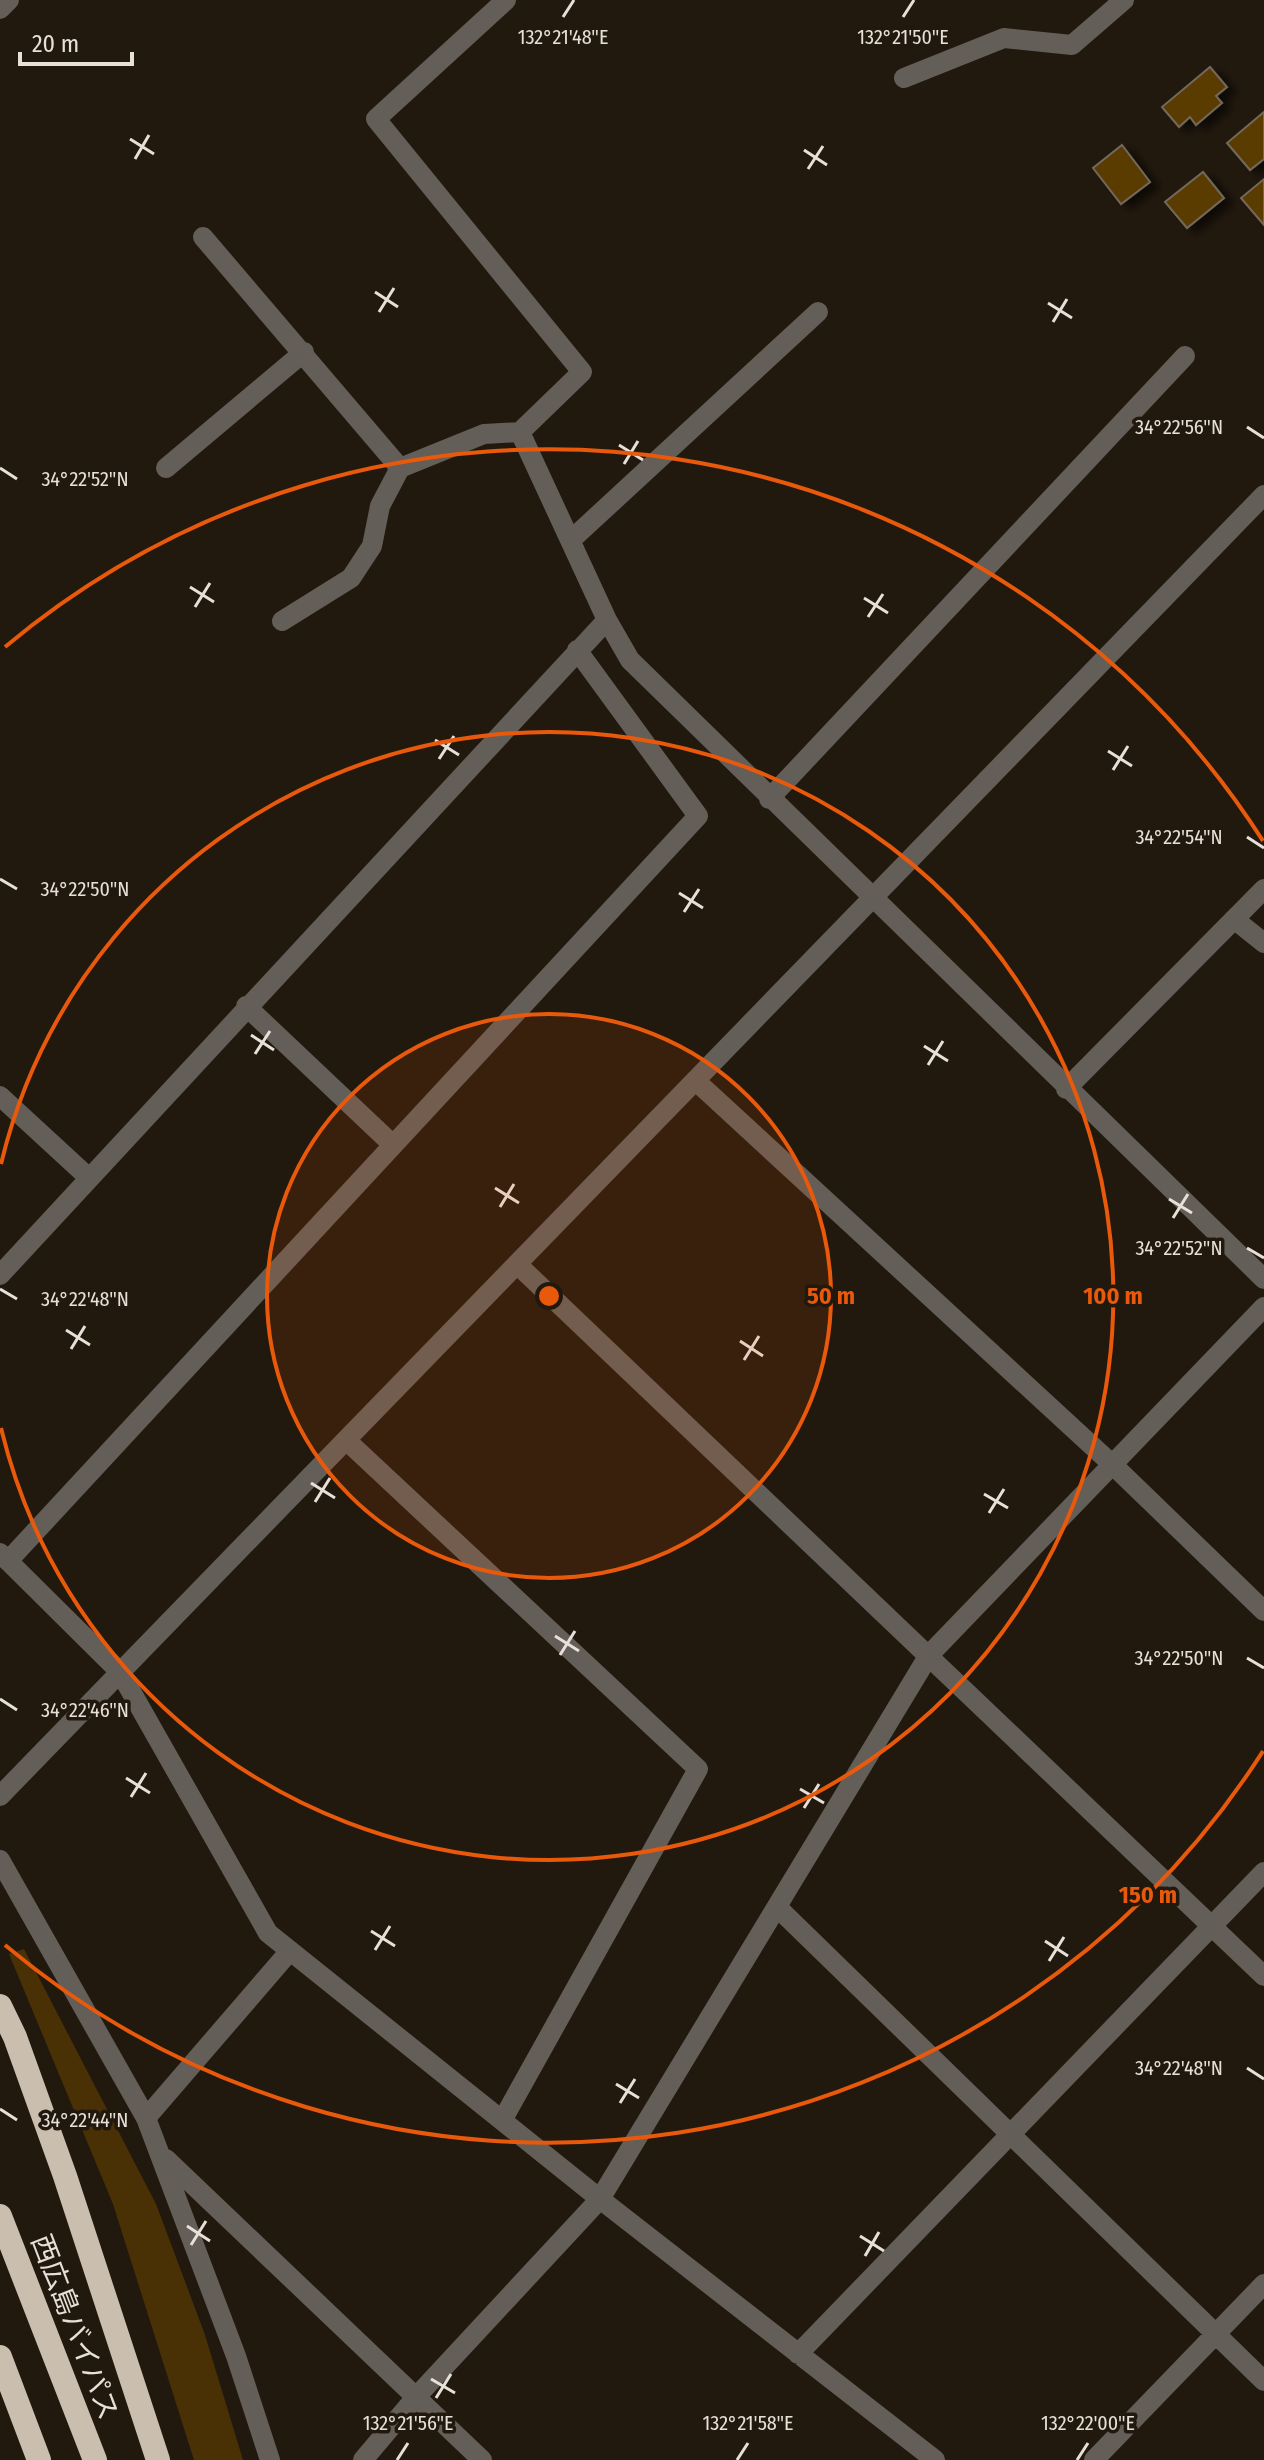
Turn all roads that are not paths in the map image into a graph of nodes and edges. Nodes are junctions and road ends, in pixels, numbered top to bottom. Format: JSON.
{"nodes":[{"id":1,"x":9,"y":0,"type":"edge"},
{"id":2,"x":506,"y":0,"type":"edge"},
{"id":3,"x":1124,"y":0,"type":"edge"},
{"id":4,"x":0,"y":9,"type":"edge"},
{"id":5,"x":904,"y":78,"type":"dead end"},
{"id":6,"x":203,"y":237,"type":"dead end"},
{"id":7,"x":818,"y":312,"type":"dead end"},
{"id":8,"x":304,"y":352,"type":"junction"},
{"id":9,"x":1185,"y":356,"type":"dead end"},
{"id":10,"x":520,"y":432,"type":"junction"},
{"id":11,"x":166,"y":468,"type":"dead end"},
{"id":12,"x":400,"y":468,"type":"junction"},
{"id":13,"x":1264,"y":495,"type":"edge"},
{"id":14,"x":571,"y":540,"type":"junction"},
{"id":15,"x":607,"y":620,"type":"junction"},
{"id":16,"x":282,"y":621,"type":"dead end"},
{"id":17,"x":577,"y":650,"type":"junction"},
{"id":18,"x":769,"y":799,"type":"junction"},
{"id":19,"x":1264,"y":889,"type":"edge"},
{"id":20,"x":873,"y":901,"type":"junction"},
{"id":21,"x":1234,"y":919,"type":"junction"},
{"id":22,"x":1264,"y":943,"type":"edge"},
{"id":23,"x":246,"y":1006,"type":"junction"},
{"id":24,"x":697,"y":1082,"type":"junction"},
{"id":25,"x":1066,"y":1089,"type":"junction"},
{"id":26,"x":0,"y":1096,"type":"edge"},
{"id":27,"x":392,"y":1144,"type":"junction"},
{"id":28,"x":88,"y":1177,"type":"junction"},
{"id":29,"x":518,"y":1265,"type":"junction"},
{"id":30,"x":0,"y":1275,"type":"edge"},
{"id":31,"x":1264,"y":1279,"type":"edge"},
{"id":32,"x":1264,"y":1307,"type":"edge"},
{"id":33,"x":346,"y":1440,"type":"junction"},
{"id":34,"x":1114,"y":1466,"type":"junction"},
{"id":35,"x":4,"y":1557,"type":"edge"},
{"id":36,"x":1264,"y":1611,"type":"edge"},
{"id":37,"x":929,"y":1655,"type":"junction"},
{"id":38,"x":120,"y":1672,"type":"junction"},
{"id":39,"x":0,"y":1796,"type":"edge"},
{"id":40,"x":0,"y":1860,"type":"edge"},
{"id":41,"x":1264,"y":1872,"type":"edge"},
{"id":42,"x":778,"y":1908,"type":"junction"},
{"id":43,"x":1213,"y":1924,"type":"junction"},
{"id":44,"x":289,"y":1952,"type":"junction"},
{"id":45,"x":1264,"y":1976,"type":"edge"},
{"id":46,"x":0,"y":2006,"type":"edge"},
{"id":47,"x":146,"y":2118,"type":"junction"},
{"id":48,"x":503,"y":2119,"type":"junction"},
{"id":49,"x":1011,"y":2135,"type":"junction"},
{"id":50,"x":161,"y":2154,"type":"junction"},
{"id":51,"x":600,"y":2199,"type":"junction"},
{"id":52,"x":0,"y":2216,"type":"edge"},
{"id":53,"x":1264,"y":2284,"type":"edge"},
{"id":54,"x":1216,"y":2334,"type":"junction"},
{"id":55,"x":798,"y":2354,"type":"junction"},
{"id":56,"x":0,"y":2357,"type":"edge"},
{"id":57,"x":1264,"y":2381,"type":"edge"},
{"id":58,"x":417,"y":2396,"type":"junction"},
{"id":59,"x":39,"y":2460,"type":"edge"},
{"id":60,"x":95,"y":2460,"type":"edge"},
{"id":61,"x":158,"y":2460,"type":"edge"},
{"id":62,"x":270,"y":2460,"type":"edge"},
{"id":63,"x":363,"y":2460,"type":"edge"},
{"id":64,"x":482,"y":2460,"type":"edge"},
{"id":65,"x":935,"y":2460,"type":"edge"},
{"id":66,"x":1094,"y":2460,"type":"edge"}],
"edges":[{"from":1,"to":4,"type":"street"},
{"from":2,"to":10,"type":"street"},
{"from":3,"to":5,"type":"street"},
{"from":6,"to":8,"type":"street"},
{"from":7,"to":14,"type":"street"},
{"from":8,"to":11,"type":"street"},
{"from":8,"to":12,"type":"street"},
{"from":9,"to":18,"type":"street"},
{"from":10,"to":12,"type":"street"},
{"from":10,"to":14,"type":"street"},
{"from":12,"to":16,"type":"street"},
{"from":13,"to":20,"type":"street"},
{"from":14,"to":15,"type":"street"},
{"from":15,"to":17,"type":"street"},
{"from":15,"to":18,"type":"street"},
{"from":17,"to":23,"type":"street"},
{"from":17,"to":27,"type":"street"},
{"from":18,"to":20,"type":"street"},
{"from":19,"to":21,"type":"street"},
{"from":20,"to":24,"type":"street"},
{"from":20,"to":25,"type":"street"},
{"from":21,"to":22,"type":"street"},
{"from":21,"to":25,"type":"street"},
{"from":23,"to":27,"type":"street"},
{"from":23,"to":28,"type":"street"},
{"from":24,"to":29,"type":"street"},
{"from":24,"to":34,"type":"street"},
{"from":25,"to":31,"type":"street"},
{"from":26,"to":28,"type":"street"},
{"from":27,"to":35,"type":"street"},
{"from":28,"to":30,"type":"street"},
{"from":29,"to":33,"type":"street"},
{"from":29,"to":37,"type":"street"},
{"from":32,"to":34,"type":"street"},
{"from":33,"to":38,"type":"street"},
{"from":33,"to":48,"type":"street"},
{"from":34,"to":36,"type":"street"},
{"from":34,"to":37,"type":"street"},
{"from":35,"to":38,"type":"street"},
{"from":37,"to":42,"type":"street"},
{"from":37,"to":43,"type":"street"},
{"from":38,"to":39,"type":"street"},
{"from":38,"to":44,"type":"street"},
{"from":40,"to":47,"type":"street"},
{"from":41,"to":43,"type":"street"},
{"from":42,"to":49,"type":"street"},
{"from":42,"to":51,"type":"street"},
{"from":43,"to":45,"type":"street"},
{"from":43,"to":49,"type":"street"},
{"from":44,"to":47,"type":"street"},
{"from":44,"to":48,"type":"street"},
{"from":46,"to":61,"type":"highway"},
{"from":47,"to":50,"type":"street"},
{"from":48,"to":51,"type":"street"},
{"from":49,"to":54,"type":"street"},
{"from":49,"to":55,"type":"street"},
{"from":50,"to":58,"type":"street"},
{"from":50,"to":62,"type":"street"},
{"from":51,"to":55,"type":"street"},
{"from":51,"to":58,"type":"street"},
{"from":52,"to":60,"type":"highway","name":"西広島バイパス"},
{"from":53,"to":54,"type":"street"},
{"from":54,"to":57,"type":"street"},
{"from":54,"to":66,"type":"street"},
{"from":55,"to":65,"type":"street"},
{"from":56,"to":59,"type":"highway"},
{"from":58,"to":63,"type":"street"},
{"from":58,"to":64,"type":"street"}]}
